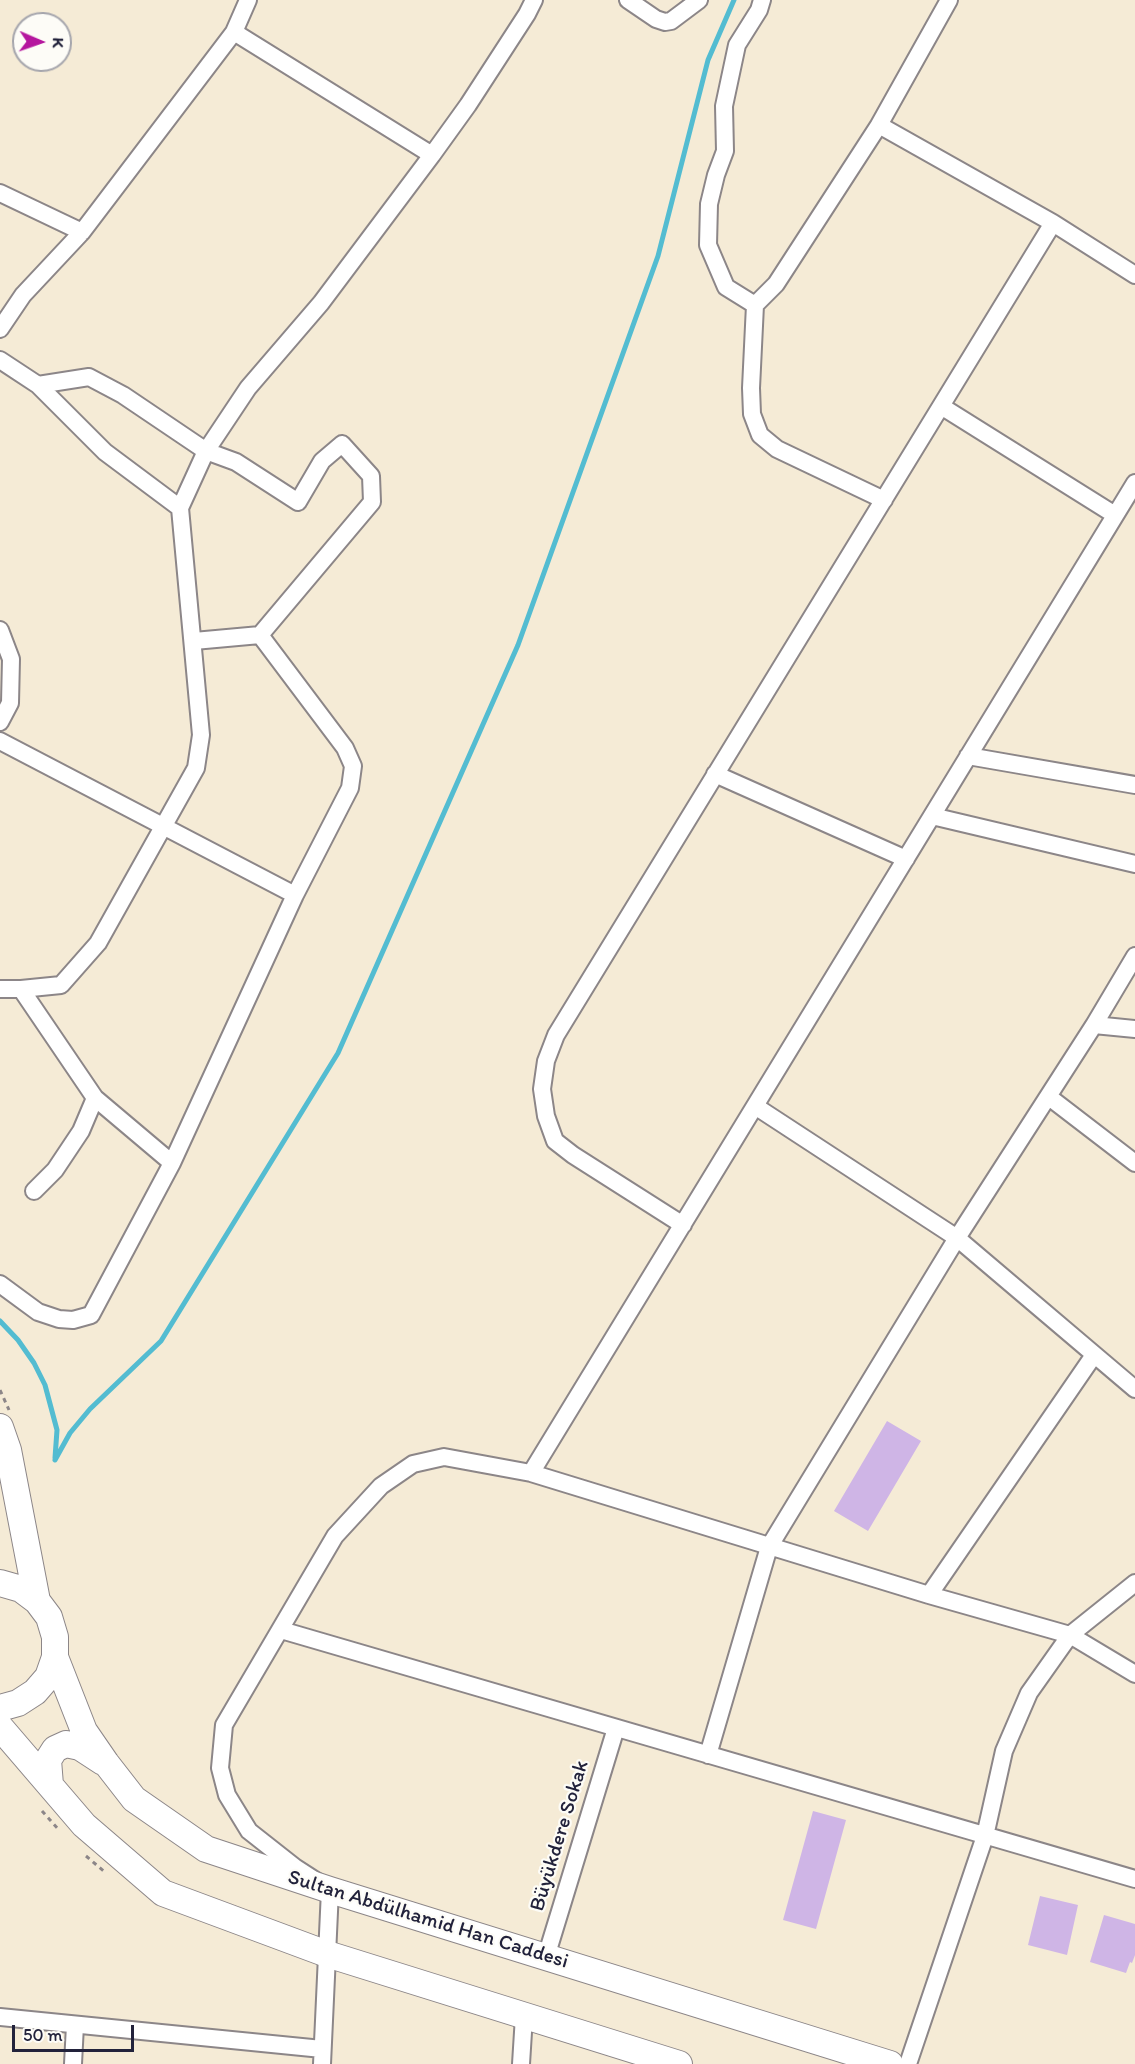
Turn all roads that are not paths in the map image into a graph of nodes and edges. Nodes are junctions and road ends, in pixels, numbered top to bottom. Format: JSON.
{"nodes":[{"id":1,"x":248,"y":0,"type":"edge"},
{"id":2,"x":534,"y":0,"type":"edge"},
{"id":3,"x":628,"y":0,"type":"edge"},
{"id":4,"x":699,"y":0,"type":"edge"},
{"id":5,"x":949,"y":0,"type":"edge"},
{"id":6,"x":757,"y":3,"type":"edge"},
{"id":7,"x":234,"y":32,"type":"junction"},
{"id":8,"x":879,"y":125,"type":"junction"},
{"id":9,"x":432,"y":155,"type":"junction"},
{"id":10,"x":0,"y":193,"type":"edge"},
{"id":11,"x":1053,"y":223,"type":"junction"},
{"id":12,"x":82,"y":232,"type":"junction"},
{"id":13,"x":1135,"y":275,"type":"edge"},
{"id":14,"x":754,"y":305,"type":"junction"},
{"id":15,"x":0,"y":329,"type":"edge"},
{"id":16,"x":0,"y":360,"type":"edge"},
{"id":17,"x":38,"y":385,"type":"junction"},
{"id":18,"x":941,"y":405,"type":"junction"},
{"id":19,"x":206,"y":451,"type":"junction"},
{"id":20,"x":1135,"y":483,"type":"edge"},
{"id":21,"x":884,"y":500,"type":"junction"},
{"id":22,"x":180,"y":508,"type":"junction"},
{"id":23,"x":1115,"y":515,"type":"junction"},
{"id":24,"x":0,"y":630,"type":"edge"},
{"id":25,"x":260,"y":635,"type":"junction"},
{"id":26,"x":194,"y":641,"type":"junction"},
{"id":27,"x":0,"y":722,"type":"edge"},
{"id":28,"x":0,"y":741,"type":"edge"},
{"id":29,"x":968,"y":756,"type":"junction"},
{"id":30,"x":715,"y":774,"type":"junction"},
{"id":31,"x":1135,"y":785,"type":"edge"},
{"id":32,"x":932,"y":816,"type":"junction"},
{"id":33,"x":164,"y":827,"type":"junction"},
{"id":34,"x":906,"y":859,"type":"junction"},
{"id":35,"x":1135,"y":864,"type":"edge"},
{"id":36,"x":295,"y":894,"type":"junction"},
{"id":37,"x":1135,"y":956,"type":"edge"},
{"id":38,"x":0,"y":989,"type":"edge"},
{"id":39,"x":21,"y":989,"type":"junction"},
{"id":40,"x":1094,"y":1025,"type":"junction"},
{"id":41,"x":1135,"y":1029,"type":"edge"},
{"id":42,"x":1049,"y":1097,"type":"junction"},
{"id":43,"x":95,"y":1098,"type":"junction"},
{"id":44,"x":755,"y":1106,"type":"junction"},
{"id":45,"x":171,"y":1163,"type":"junction"},
{"id":46,"x":1135,"y":1163,"type":"edge"},
{"id":47,"x":34,"y":1191,"type":"dead end"},
{"id":48,"x":682,"y":1225,"type":"junction"},
{"id":49,"x":957,"y":1238,"type":"junction"},
{"id":50,"x":0,"y":1284,"type":"edge"},
{"id":51,"x":1094,"y":1355,"type":"junction"},
{"id":52,"x":1135,"y":1389,"type":"edge"},
{"id":53,"x":5,"y":1421,"type":"edge"},
{"id":54,"x":531,"y":1473,"type":"junction"},
{"id":55,"x":18,"y":1501,"type":"junction"},
{"id":56,"x":0,"y":1530,"type":"edge"},
{"id":57,"x":770,"y":1547,"type":"junction"},
{"id":58,"x":0,"y":1583,"type":"edge"},
{"id":59,"x":1135,"y":1583,"type":"edge"},
{"id":60,"x":929,"y":1595,"type":"junction"},
{"id":61,"x":38,"y":1601,"type":"junction"},
{"id":62,"x":281,"y":1630,"type":"junction"},
{"id":63,"x":1070,"y":1635,"type":"junction"},
{"id":64,"x":55,"y":1657,"type":"junction"},
{"id":65,"x":1135,"y":1674,"type":"edge"},
{"id":66,"x":0,"y":1708,"type":"edge"},
{"id":67,"x":0,"y":1728,"type":"edge"},
{"id":68,"x":616,"y":1728,"type":"junction"},
{"id":69,"x":708,"y":1755,"type":"junction"},
{"id":70,"x":106,"y":1764,"type":"junction"},
{"id":71,"x":50,"y":1785,"type":"junction"},
{"id":72,"x":985,"y":1836,"type":"junction"},
{"id":73,"x":1135,"y":1879,"type":"edge"},
{"id":74,"x":330,"y":1890,"type":"junction"},
{"id":75,"x":327,"y":1954,"type":"junction"},
{"id":76,"x":546,"y":1957,"type":"junction"},
{"id":77,"x":524,"y":2016,"type":"junction"},
{"id":78,"x":0,"y":2017,"type":"edge"},
{"id":79,"x":75,"y":2025,"type":"junction"},
{"id":80,"x":322,"y":2056,"type":"edge"},
{"id":81,"x":73,"y":2064,"type":"edge"},
{"id":82,"x":521,"y":2064,"type":"edge"},
{"id":83,"x":679,"y":2064,"type":"edge"},
{"id":84,"x":890,"y":2064,"type":"edge"},
{"id":85,"x":908,"y":2064,"type":"edge"}],
"edges":[{"from":1,"to":7,"type":"street"},
{"from":2,"to":9,"type":"street"},
{"from":3,"to":4,"type":"street"},
{"from":5,"to":8,"type":"street"},
{"from":6,"to":14,"type":"street"},
{"from":7,"to":9,"type":"street"},
{"from":7,"to":12,"type":"street"},
{"from":8,"to":11,"type":"street"},
{"from":8,"to":14,"type":"street"},
{"from":9,"to":19,"type":"street"},
{"from":10,"to":12,"type":"street"},
{"from":11,"to":13,"type":"street"},
{"from":11,"to":18,"type":"street"},
{"from":12,"to":15,"type":"street"},
{"from":14,"to":21,"type":"street"},
{"from":16,"to":17,"type":"street"},
{"from":17,"to":19,"type":"street"},
{"from":17,"to":22,"type":"street"},
{"from":18,"to":21,"type":"street"},
{"from":18,"to":23,"type":"street"},
{"from":19,"to":22,"type":"street"},
{"from":19,"to":25,"type":"street"},
{"from":20,"to":23,"type":"street"},
{"from":21,"to":30,"type":"street"},
{"from":22,"to":26,"type":"street"},
{"from":23,"to":29,"type":"street"},
{"from":24,"to":27,"type":"street"},
{"from":25,"to":26,"type":"street"},
{"from":25,"to":36,"type":"street"},
{"from":26,"to":33,"type":"street"},
{"from":28,"to":33,"type":"street"},
{"from":29,"to":31,"type":"street"},
{"from":29,"to":32,"type":"street"},
{"from":30,"to":34,"type":"street"},
{"from":30,"to":48,"type":"street"},
{"from":32,"to":34,"type":"street"},
{"from":32,"to":35,"type":"street"},
{"from":33,"to":36,"type":"street"},
{"from":33,"to":39,"type":"street"},
{"from":34,"to":44,"type":"street"},
{"from":36,"to":45,"type":"street"},
{"from":37,"to":40,"type":"street"},
{"from":38,"to":39,"type":"street"},
{"from":39,"to":43,"type":"street"},
{"from":40,"to":41,"type":"street"},
{"from":40,"to":42,"type":"street"},
{"from":42,"to":46,"type":"street"},
{"from":42,"to":49,"type":"street"},
{"from":43,"to":45,"type":"street"},
{"from":43,"to":47,"type":"street"},
{"from":44,"to":48,"type":"street"},
{"from":44,"to":49,"type":"street"},
{"from":45,"to":50,"type":"street"},
{"from":48,"to":54,"type":"street"},
{"from":49,"to":51,"type":"street"},
{"from":49,"to":57,"type":"street"},
{"from":51,"to":52,"type":"street"},
{"from":51,"to":60,"type":"street"},
{"from":53,"to":55,"type":"main road"},
{"from":54,"to":57,"type":"street"},
{"from":54,"to":62,"type":"street"},
{"from":55,"to":56,"type":"main road"},
{"from":55,"to":61,"type":"main road"},
{"from":57,"to":60,"type":"street"},
{"from":57,"to":69,"type":"street"},
{"from":58,"to":61,"type":"main road"},
{"from":59,"to":63,"type":"street"},
{"from":60,"to":63,"type":"street"},
{"from":61,"to":64,"type":"main road"},
{"from":62,"to":68,"type":"street"},
{"from":62,"to":74,"type":"street"},
{"from":63,"to":65,"type":"street"},
{"from":63,"to":72,"type":"street"},
{"from":64,"to":66,"type":"main road"},
{"from":64,"to":70,"type":"main road","name":"Sultan Abdülhamid Han Caddesi"},
{"from":67,"to":71,"type":"main road"},
{"from":68,"to":69,"type":"street"},
{"from":68,"to":76,"type":"street","name":"Büyükdere Sokak"},
{"from":69,"to":72,"type":"street"},
{"from":70,"to":71,"type":"main road"},
{"from":70,"to":74,"type":"main road","name":"Sultan Abdülhamid Han Caddesi"},
{"from":71,"to":75,"type":"main road"},
{"from":72,"to":73,"type":"street"},
{"from":72,"to":85,"type":"street"},
{"from":74,"to":75,"type":"street"},
{"from":74,"to":76,"type":"main road","name":"Sultan Abdülhamid Han Caddesi"},
{"from":75,"to":77,"type":"main road"},
{"from":75,"to":80,"type":"street"},
{"from":76,"to":84,"type":"main road","name":"Sultan Abdülhamid Han Caddesi"},
{"from":77,"to":82,"type":"street"},
{"from":77,"to":83,"type":"main road"},
{"from":78,"to":79,"type":"street"},
{"from":79,"to":80,"type":"street"},
{"from":79,"to":81,"type":"street"}]}
